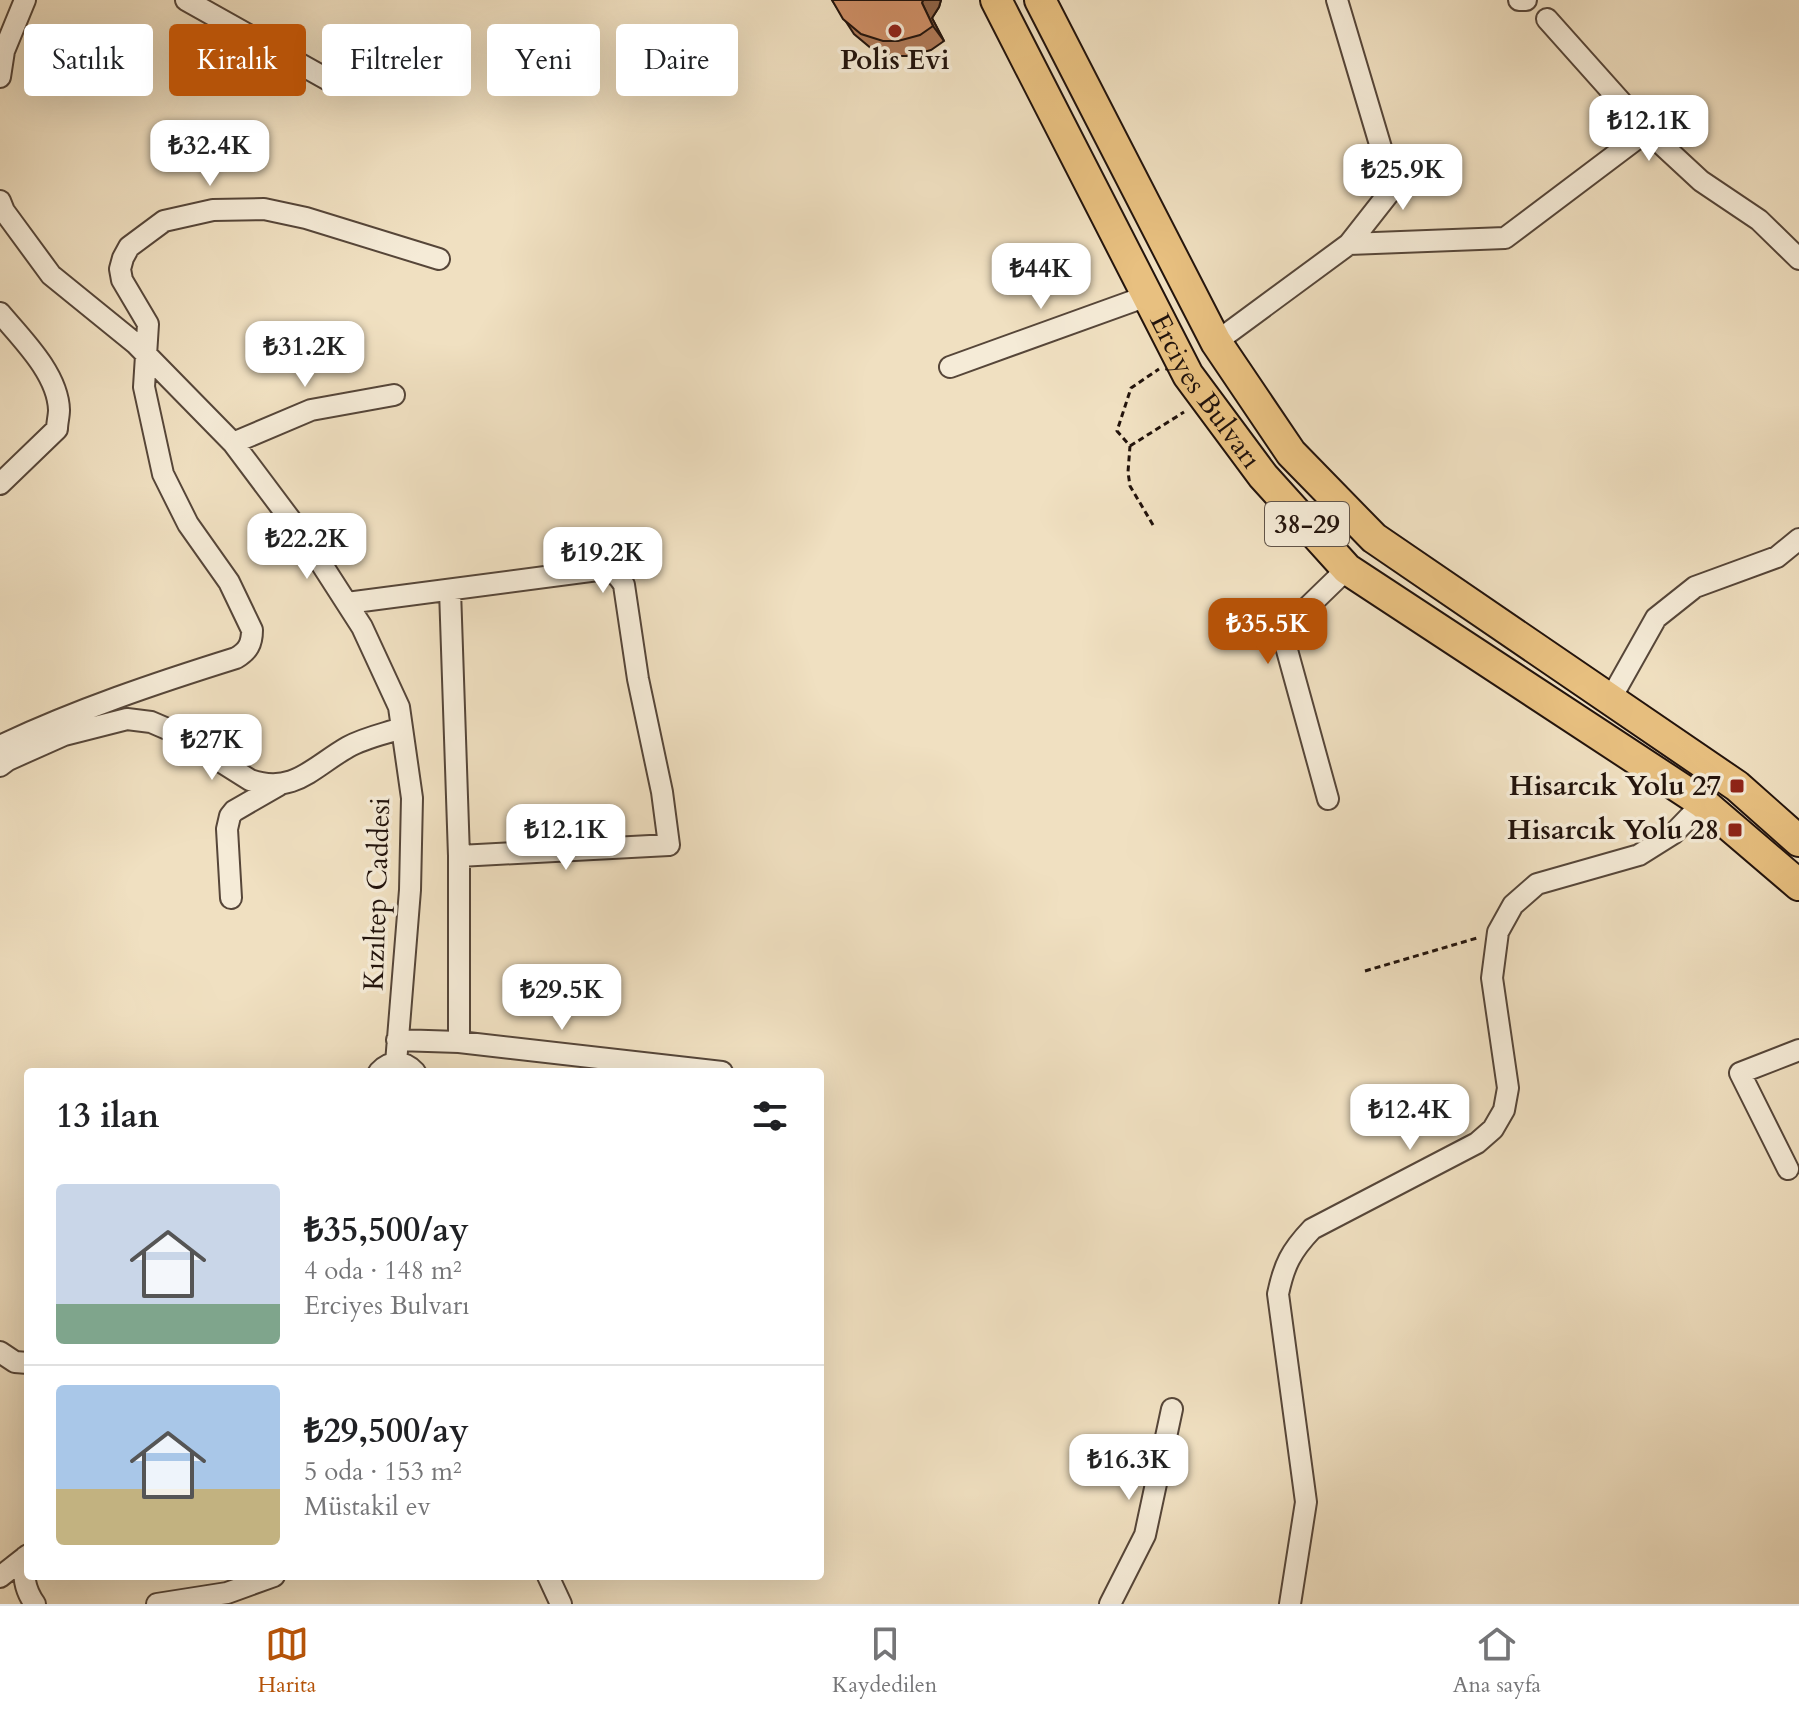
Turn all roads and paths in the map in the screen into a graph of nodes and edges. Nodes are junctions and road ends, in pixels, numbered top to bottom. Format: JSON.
{"nodes":[{"id":1,"x":25,"y":0,"type":"edge"},
{"id":2,"x":186,"y":0,"type":"edge"},
{"id":3,"x":996,"y":0,"type":"edge"},
{"id":4,"x":1040,"y":0,"type":"edge"},
{"id":5,"x":1337,"y":0,"type":"edge"},
{"id":6,"x":1519,"y":0,"type":"edge"},
{"id":7,"x":1526,"y":0,"type":"edge"},
{"id":8,"x":1547,"y":19,"type":"dead end"},
{"id":9,"x":322,"y":76,"type":"edge"},
{"id":10,"x":0,"y":77,"type":"edge"},
{"id":11,"x":1647,"y":131,"type":"junction"},
{"id":12,"x":0,"y":201,"type":"edge"},
{"id":13,"x":1349,"y":244,"type":"junction"},
{"id":14,"x":439,"y":259,"type":"dead end"},
{"id":15,"x":1799,"y":259,"type":"edge"},
{"id":16,"x":1147,"y":296,"type":"junction"},
{"id":17,"x":0,"y":313,"type":"edge"},
{"id":18,"x":1216,"y":342,"type":"junction"},
{"id":19,"x":147,"y":356,"type":"junction"},
{"id":20,"x":1177,"y":356,"type":"junction"},
{"id":21,"x":950,"y":367,"type":"dead end"},
{"id":22,"x":394,"y":395,"type":"dead end"},
{"id":23,"x":1205,"y":398,"type":"junction"},
{"id":24,"x":233,"y":443,"type":"junction"},
{"id":25,"x":1130,"y":446,"type":"junction"},
{"id":26,"x":0,"y":484,"type":"edge"},
{"id":27,"x":1153,"y":525,"type":"dead end"},
{"id":28,"x":1799,"y":539,"type":"edge"},
{"id":29,"x":1347,"y":569,"type":"junction"},
{"id":30,"x":450,"y":590,"type":"junction"},
{"id":31,"x":347,"y":603,"type":"junction"},
{"id":32,"x":1611,"y":698,"type":"junction"},
{"id":33,"x":0,"y":726,"type":"edge"},
{"id":34,"x":402,"y":728,"type":"junction"},
{"id":35,"x":33,"y":732,"type":"junction"},
{"id":36,"x":0,"y":746,"type":"edge"},
{"id":37,"x":0,"y":766,"type":"edge"},
{"id":38,"x":279,"y":785,"type":"junction"},
{"id":39,"x":1328,"y":799,"type":"dead end"},
{"id":40,"x":1703,"y":803,"type":"junction"},
{"id":41,"x":1795,"y":831,"type":"edge"},
{"id":42,"x":459,"y":856,"type":"junction"},
{"id":43,"x":1799,"y":885,"type":"edge"},
{"id":44,"x":231,"y":898,"type":"dead end"},
{"id":45,"x":1498,"y":932,"type":"junction"},
{"id":46,"x":1365,"y":971,"type":"dead end"},
{"id":47,"x":397,"y":1040,"type":"junction"},
{"id":48,"x":459,"y":1042,"type":"junction"},
{"id":49,"x":1799,"y":1050,"type":"edge"},
{"id":50,"x":397,"y":1068,"type":"edge"},
{"id":51,"x":687,"y":1068,"type":"edge"},
{"id":52,"x":1788,"y":1169,"type":"dead end"},
{"id":53,"x":0,"y":1352,"type":"edge"},
{"id":54,"x":24,"y":1363,"type":"edge"},
{"id":55,"x":1172,"y":1409,"type":"dead end"},
{"id":56,"x":24,"y":1558,"type":"edge"},
{"id":57,"x":0,"y":1577,"type":"edge"},
{"id":58,"x":24,"y":1580,"type":"edge"},
{"id":59,"x":263,"y":1580,"type":"edge"},
{"id":60,"x":550,"y":1580,"type":"edge"},
{"id":61,"x":35,"y":1604,"type":"edge"},
{"id":62,"x":157,"y":1604,"type":"edge"},
{"id":63,"x":561,"y":1604,"type":"edge"},
{"id":64,"x":1110,"y":1604,"type":"edge"},
{"id":65,"x":1290,"y":1604,"type":"edge"}],
"edges":[{"from":1,"to":10,"type":"street"},
{"from":2,"to":9,"type":"street"},
{"from":3,"to":16,"type":"highway","name":"Erciyes Bulvarı","number":"38-29"},
{"from":4,"to":18,"type":"highway","name":"Erciyes Bulvarı","number":"38-29"},
{"from":5,"to":13,"type":"street"},
{"from":6,"to":7,"type":"street"},
{"from":8,"to":11,"type":"street"},
{"from":11,"to":13,"type":"street"},
{"from":11,"to":15,"type":"street"},
{"from":12,"to":19,"type":"street","name":"Kızıltep Caddesi"},
{"from":13,"to":18,"type":"street"},
{"from":14,"to":19,"type":"street"},
{"from":16,"to":20,"type":"highway","name":"Erciyes Bulvarı","number":"38-29"},
{"from":16,"to":21,"type":"street"},
{"from":17,"to":26,"type":"street"},
{"from":18,"to":32,"type":"highway","name":"Erciyes Bulvarı","number":"38-29"},
{"from":19,"to":24,"type":"street","name":"Kızıltep Caddesi"},
{"from":19,"to":35,"type":"street"},
{"from":20,"to":23,"type":"highway","name":"Erciyes Bulvarı","number":"38-29"},
{"from":20,"to":25,"type":"path"},
{"from":22,"to":24,"type":"street"},
{"from":23,"to":25,"type":"path"},
{"from":23,"to":29,"type":"highway","name":"Erciyes Bulvarı","number":"38-29"},
{"from":24,"to":31,"type":"street","name":"Kızıltep Caddesi"},
{"from":25,"to":27,"type":"path"},
{"from":28,"to":32,"type":"street"},
{"from":29,"to":39,"type":"street"},
{"from":29,"to":40,"type":"highway","name":"Erciyes Bulvarı","number":"38-29"},
{"from":30,"to":31,"type":"street"},
{"from":30,"to":42,"type":"street"},
{"from":30,"to":42,"type":"street"},
{"from":31,"to":34,"type":"street","name":"Kızıltep Caddesi"},
{"from":32,"to":41,"type":"highway","name":"Erciyes Bulvarı","number":"38-29"},
{"from":33,"to":35,"type":"street"},
{"from":34,"to":38,"type":"street"},
{"from":34,"to":47,"type":"street","name":"Kızıltep Caddesi"},
{"from":35,"to":36,"type":"street"},
{"from":37,"to":38,"type":"street"},
{"from":38,"to":44,"type":"street"},
{"from":40,"to":43,"type":"highway","name":"Erciyes Bulvarı","number":"38-29"},
{"from":40,"to":45,"type":"street"},
{"from":42,"to":48,"type":"street"},
{"from":45,"to":46,"type":"path"},
{"from":45,"to":65,"type":"street"},
{"from":47,"to":48,"type":"street"},
{"from":47,"to":50,"type":"street","name":"Kızıltep Caddesi"},
{"from":48,"to":51,"type":"street"},
{"from":49,"to":52,"type":"street"},
{"from":53,"to":54,"type":"street"},
{"from":55,"to":64,"type":"street"},
{"from":56,"to":57,"type":"street"},
{"from":58,"to":61,"type":"street"},
{"from":59,"to":62,"type":"street"},
{"from":60,"to":63,"type":"street"}]}
